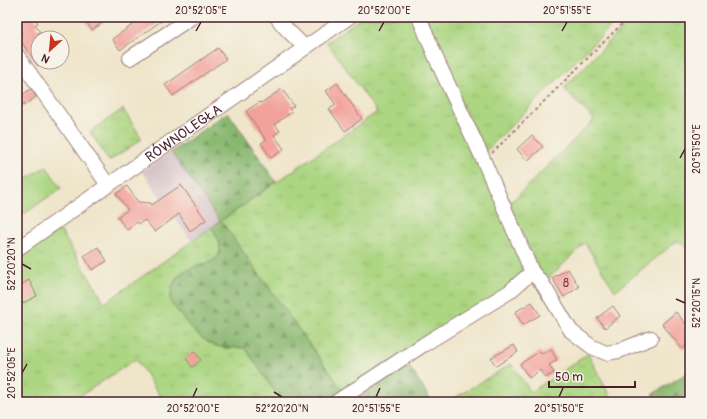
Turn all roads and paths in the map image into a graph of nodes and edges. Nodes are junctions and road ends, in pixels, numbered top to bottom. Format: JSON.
{"nodes":[{"id":1,"x":192,"y":17,"type":"edge"},
{"id":2,"x":277,"y":17,"type":"edge"},
{"id":3,"x":349,"y":17,"type":"edge"},
{"id":4,"x":419,"y":17,"type":"edge"},
{"id":5,"x":629,"y":17,"type":"edge"},
{"id":6,"x":305,"y":48,"type":"junction"},
{"id":7,"x":17,"y":55,"type":"edge"},
{"id":8,"x":130,"y":58,"type":"dead end"},
{"id":9,"x":483,"y":159,"type":"junction"},
{"id":10,"x":108,"y":185,"type":"junction"},
{"id":11,"x":17,"y":249,"type":"edge"},
{"id":12,"x":532,"y":272,"type":"junction"},
{"id":13,"x":651,"y":338,"type":"dead end"},
{"id":14,"x":336,"y":402,"type":"edge"}],
"edges":[{"from":1,"to":8,"type":"street"},
{"from":2,"to":6,"type":"street"},
{"from":3,"to":6,"type":"street","name":"RÓWNOLEGŁA"},
{"from":4,"to":9,"type":"street"},
{"from":5,"to":9,"type":"path"},
{"from":6,"to":10,"type":"street","name":"RÓWNOLEGŁA"},
{"from":7,"to":10,"type":"street"},
{"from":9,"to":12,"type":"street"},
{"from":10,"to":11,"type":"street","name":"RÓWNOLEGŁA"},
{"from":12,"to":13,"type":"street"},
{"from":12,"to":14,"type":"street"}]}
